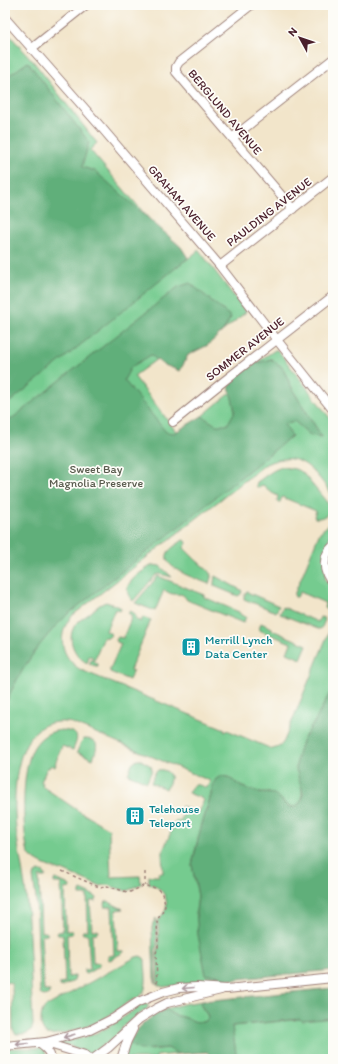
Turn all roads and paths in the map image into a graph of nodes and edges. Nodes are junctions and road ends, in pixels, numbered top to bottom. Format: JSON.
{"nodes":[{"id":1,"x":86,"y":5,"type":"edge"},
{"id":2,"x":251,"y":5,"type":"edge"},
{"id":3,"x":5,"y":18,"type":"edge"},
{"id":4,"x":31,"y":49,"type":"junction"},
{"id":5,"x":333,"y":59,"type":"edge"},
{"id":6,"x":232,"y":138,"type":"junction"},
{"id":7,"x":333,"y":177,"type":"edge"},
{"id":8,"x":292,"y":209,"type":"junction"},
{"id":9,"x":220,"y":266,"type":"junction"},
{"id":10,"x":333,"y":296,"type":"edge"},
{"id":11,"x":277,"y":340,"type":"junction"},
{"id":12,"x":333,"y":410,"type":"edge"},
{"id":13,"x":173,"y":422,"type":"dead end"},
{"id":14,"x":333,"y":546,"type":"edge"},
{"id":15,"x":333,"y":583,"type":"edge"},
{"id":16,"x":62,"y":870,"type":"dead end"},
{"id":17,"x":145,"y":872,"type":"dead end"},
{"id":18,"x":145,"y":886,"type":"junction"},
{"id":19,"x":333,"y":978,"type":"edge"},
{"id":20,"x":227,"y":989,"type":"junction"},
{"id":21,"x":156,"y":995,"type":"junction"},
{"id":22,"x":157,"y":1008,"type":"junction"},
{"id":23,"x":140,"y":1019,"type":"junction"},
{"id":24,"x":42,"y":1042,"type":"junction"},
{"id":25,"x":5,"y":1046,"type":"edge"},
{"id":26,"x":51,"y":1059,"type":"edge"},
{"id":27,"x":92,"y":1059,"type":"edge"},
{"id":28,"x":121,"y":1059,"type":"edge"}],
"edges":[{"from":1,"to":4,"type":"street"},
{"from":2,"to":6,"type":"street","name":"BERGLUND AVENUE"},
{"from":3,"to":4,"type":"street","name":"GRAHAM AVENUE"},
{"from":4,"to":9,"type":"street","name":"GRAHAM AVENUE"},
{"from":5,"to":6,"type":"street"},
{"from":6,"to":8,"type":"street","name":"BERGLUND AVENUE"},
{"from":7,"to":8,"type":"street","name":"PAULDING AVENUE"},
{"from":8,"to":9,"type":"street","name":"PAULDING AVENUE"},
{"from":9,"to":11,"type":"street","name":"GRAHAM AVENUE"},
{"from":10,"to":11,"type":"street","name":"SOMMER AVENUE"},
{"from":11,"to":12,"type":"street","name":"GRAHAM AVENUE"},
{"from":11,"to":13,"type":"street","name":"SOMMER AVENUE"},
{"from":14,"to":15,"type":"street"},
{"from":16,"to":18,"type":"path"},
{"from":17,"to":18,"type":"path"},
{"from":18,"to":21,"type":"path"},
{"from":19,"to":20,"type":"street"},
{"from":20,"to":21,"type":"street","one_way":true},
{"from":20,"to":22,"type":"street"},
{"from":21,"to":22,"type":"street"},
{"from":21,"to":24,"type":"street","one_way":true},
{"from":22,"to":23,"type":"street"},
{"from":23,"to":27,"type":"street"},
{"from":23,"to":28,"type":"street"},
{"from":24,"to":25,"type":"street","one_way":true},
{"from":24,"to":26,"type":"street"},
{"from":24,"to":27,"type":"street"}]}
